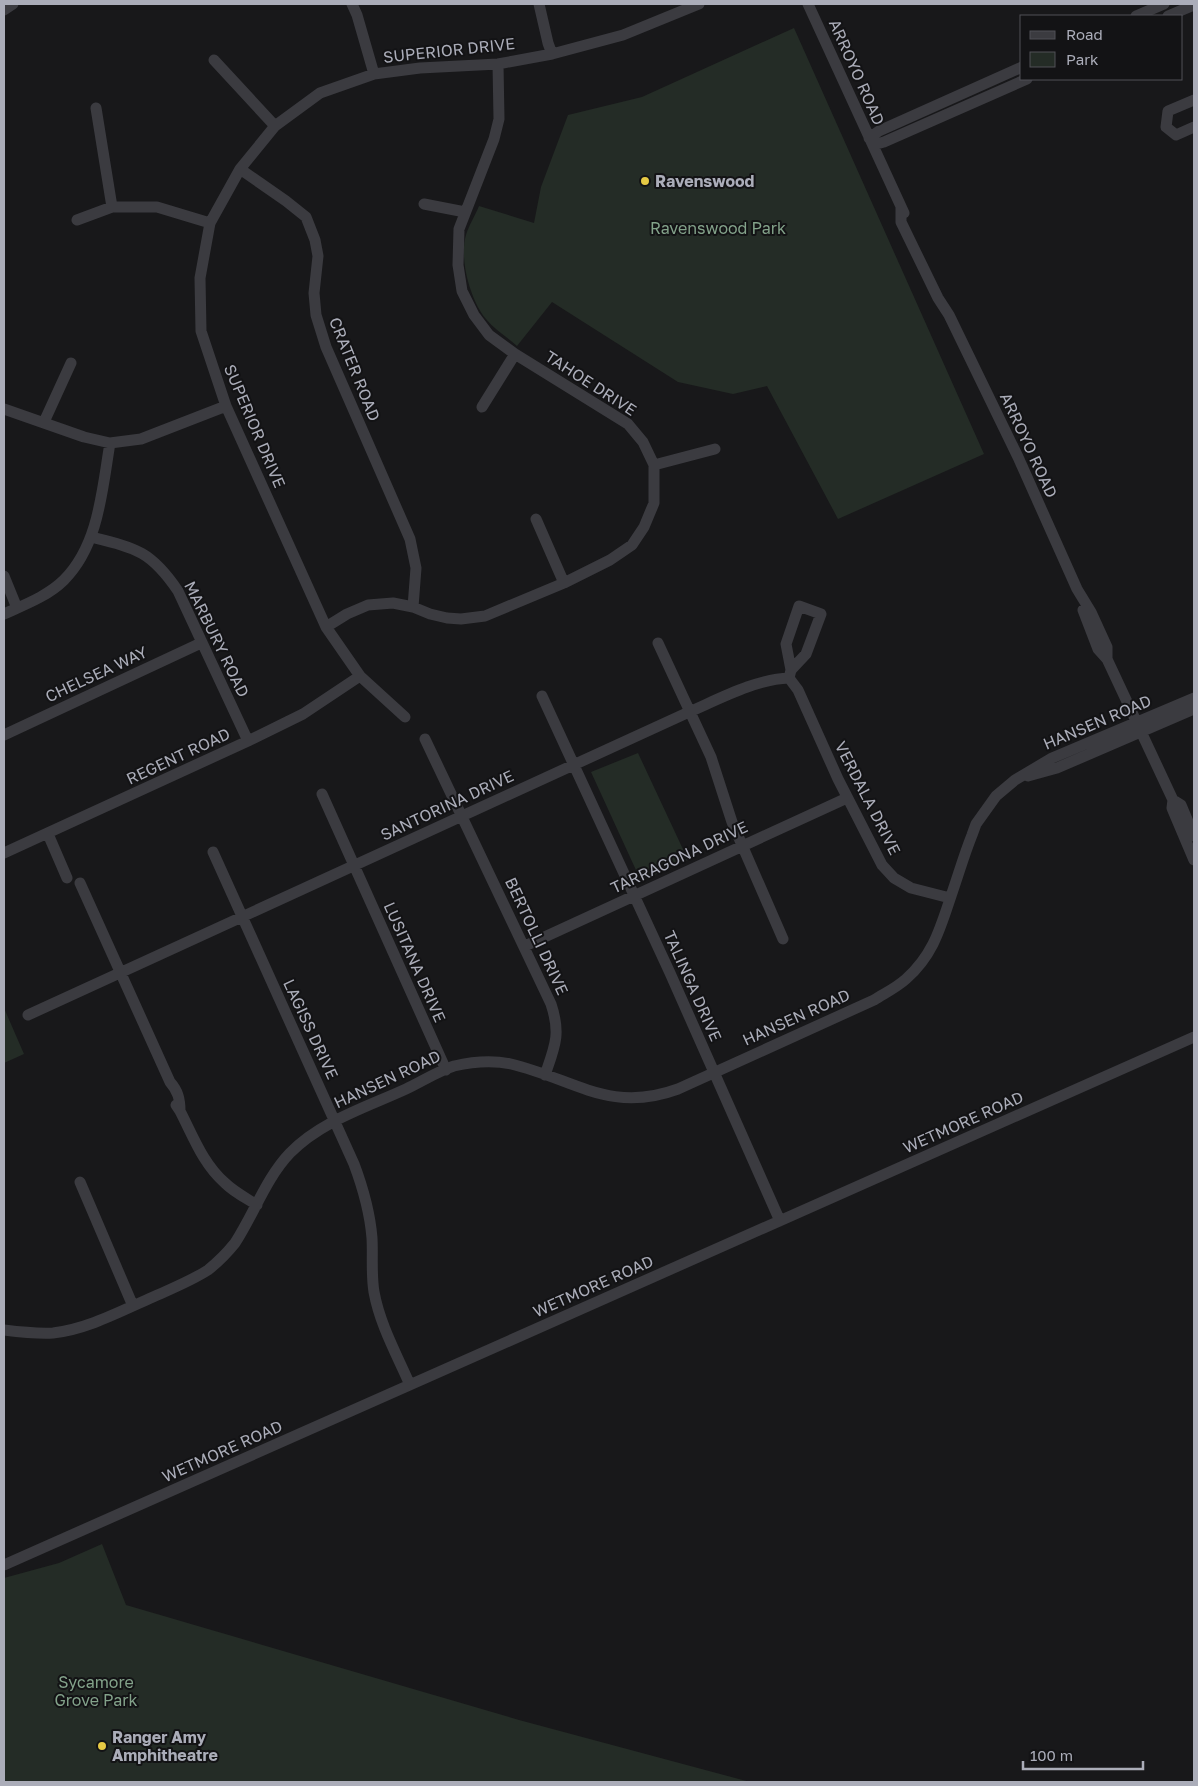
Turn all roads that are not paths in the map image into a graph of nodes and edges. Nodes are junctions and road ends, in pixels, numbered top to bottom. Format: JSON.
{"nodes":[{"id":1,"x":13,"y":4,"type":"edge"},
{"id":2,"x":352,"y":4,"type":"edge"},
{"id":3,"x":539,"y":4,"type":"edge"},
{"id":4,"x":699,"y":4,"type":"edge"},
{"id":5,"x":808,"y":4,"type":"edge"},
{"id":6,"x":1164,"y":4,"type":"edge"},
{"id":7,"x":1194,"y":5,"type":"edge"},
{"id":8,"x":4,"y":10,"type":"edge"},
{"id":9,"x":1138,"y":15,"type":"edge"},
{"id":10,"x":1170,"y":15,"type":"edge"},
{"id":11,"x":552,"y":54,"type":"junction"},
{"id":12,"x":214,"y":60,"type":"dead end"},
{"id":13,"x":498,"y":64,"type":"junction"},
{"id":14,"x":1020,"y":68,"type":"edge"},
{"id":15,"x":374,"y":74,"type":"junction"},
{"id":16,"x":1025,"y":80,"type":"edge"},
{"id":17,"x":1194,"y":100,"type":"edge"},
{"id":18,"x":96,"y":108,"type":"dead end"},
{"id":19,"x":275,"y":126,"type":"junction"},
{"id":20,"x":1194,"y":127,"type":"edge"},
{"id":21,"x":871,"y":142,"type":"junction"},
{"id":22,"x":240,"y":168,"type":"junction"},
{"id":23,"x":424,"y":204,"type":"dead end"},
{"id":24,"x":112,"y":208,"type":"junction"},
{"id":25,"x":465,"y":212,"type":"junction"},
{"id":26,"x":78,"y":220,"type":"dead end"},
{"id":27,"x":210,"y":223,"type":"junction"},
{"id":28,"x":515,"y":354,"type":"junction"},
{"id":29,"x":72,"y":364,"type":"dead end"},
{"id":30,"x":226,"y":406,"type":"junction"},
{"id":31,"x":482,"y":407,"type":"dead end"},
{"id":32,"x":4,"y":410,"type":"edge"},
{"id":33,"x":44,"y":422,"type":"junction"},
{"id":34,"x":110,"y":443,"type":"junction"},
{"id":35,"x":715,"y":449,"type":"dead end"},
{"id":36,"x":654,"y":465,"type":"junction"},
{"id":37,"x":536,"y":519,"type":"dead end"},
{"id":38,"x":91,"y":537,"type":"junction"},
{"id":39,"x":4,"y":576,"type":"edge"},
{"id":40,"x":564,"y":583,"type":"junction"},
{"id":41,"x":413,"y":607,"type":"junction"},
{"id":42,"x":17,"y":608,"type":"junction"},
{"id":43,"x":4,"y":614,"type":"edge"},
{"id":44,"x":326,"y":627,"type":"junction"},
{"id":45,"x":658,"y":643,"type":"dead end"},
{"id":46,"x":201,"y":644,"type":"junction"},
{"id":47,"x":790,"y":674,"type":"junction"},
{"id":48,"x":360,"y":676,"type":"junction"},
{"id":49,"x":542,"y":696,"type":"dead end"},
{"id":50,"x":1194,"y":698,"type":"edge"},
{"id":51,"x":1194,"y":709,"type":"edge"},
{"id":52,"x":689,"y":712,"type":"junction"},
{"id":53,"x":405,"y":717,"type":"dead end"},
{"id":54,"x":1139,"y":728,"type":"junction"},
{"id":55,"x":4,"y":735,"type":"edge"},
{"id":56,"x":425,"y":739,"type":"dead end"},
{"id":57,"x":248,"y":741,"type":"junction"},
{"id":58,"x":572,"y":765,"type":"junction"},
{"id":59,"x":322,"y":794,"type":"dead end"},
{"id":60,"x":847,"y":798,"type":"junction"},
{"id":61,"x":1173,"y":800,"type":"junction"},
{"id":62,"x":461,"y":816,"type":"junction"},
{"id":63,"x":48,"y":834,"type":"junction"},
{"id":64,"x":1194,"y":836,"type":"edge"},
{"id":65,"x":744,"y":846,"type":"junction"},
{"id":66,"x":213,"y":852,"type":"dead end"},
{"id":67,"x":4,"y":853,"type":"edge"},
{"id":68,"x":1194,"y":860,"type":"edge"},
{"id":69,"x":355,"y":866,"type":"junction"},
{"id":70,"x":67,"y":878,"type":"dead end"},
{"id":71,"x":80,"y":883,"type":"dead end"},
{"id":72,"x":634,"y":896,"type":"junction"},
{"id":73,"x":950,"y":898,"type":"junction"},
{"id":74,"x":241,"y":916,"type":"junction"},
{"id":75,"x":783,"y":939,"type":"dead end"},
{"id":76,"x":525,"y":946,"type":"junction"},
{"id":77,"x":121,"y":972,"type":"junction"},
{"id":78,"x":28,"y":1015,"type":"dead end"},
{"id":79,"x":1194,"y":1037,"type":"edge"},
{"id":80,"x":446,"y":1070,"type":"junction"},
{"id":81,"x":713,"y":1072,"type":"junction"},
{"id":82,"x":545,"y":1075,"type":"junction"},
{"id":83,"x":335,"y":1121,"type":"junction"},
{"id":84,"x":80,"y":1182,"type":"dead end"},
{"id":85,"x":257,"y":1205,"type":"junction"},
{"id":86,"x":780,"y":1221,"type":"junction"},
{"id":87,"x":133,"y":1306,"type":"junction"},
{"id":88,"x":4,"y":1330,"type":"edge"},
{"id":89,"x":410,"y":1385,"type":"junction"},
{"id":90,"x":4,"y":1565,"type":"edge"}],
"edges":[{"from":1,"to":8,"type":"street"},
{"from":2,"to":15,"type":"street"},
{"from":3,"to":11,"type":"street"},
{"from":4,"to":11,"type":"street","name":"SUPERIOR DRIVE"},
{"from":5,"to":21,"type":"street","name":"ARROYO ROAD"},
{"from":6,"to":9,"type":"street"},
{"from":7,"to":10,"type":"street"},
{"from":11,"to":13,"type":"street","name":"SUPERIOR DRIVE"},
{"from":12,"to":19,"type":"street"},
{"from":13,"to":15,"type":"street","name":"SUPERIOR DRIVE"},
{"from":13,"to":25,"type":"street","name":"TAHOE DRIVE"},
{"from":14,"to":21,"type":"street"},
{"from":15,"to":19,"type":"street","name":"SUPERIOR DRIVE"},
{"from":16,"to":21,"type":"street"},
{"from":17,"to":20,"type":"street"},
{"from":18,"to":24,"type":"street"},
{"from":19,"to":22,"type":"street","name":"SUPERIOR DRIVE"},
{"from":21,"to":54,"type":"street","name":"ARROYO ROAD"},
{"from":22,"to":27,"type":"street","name":"SUPERIOR DRIVE"},
{"from":22,"to":41,"type":"street","name":"CRATER ROAD"},
{"from":23,"to":25,"type":"street"},
{"from":24,"to":26,"type":"street"},
{"from":24,"to":27,"type":"street"},
{"from":25,"to":28,"type":"street","name":"TAHOE DRIVE"},
{"from":27,"to":30,"type":"street","name":"SUPERIOR DRIVE"},
{"from":28,"to":31,"type":"street"},
{"from":28,"to":36,"type":"street","name":"TAHOE DRIVE"},
{"from":29,"to":33,"type":"street"},
{"from":30,"to":34,"type":"street"},
{"from":30,"to":44,"type":"street","name":"SUPERIOR DRIVE"},
{"from":32,"to":33,"type":"street"},
{"from":33,"to":34,"type":"street"},
{"from":34,"to":38,"type":"street"},
{"from":35,"to":36,"type":"street"},
{"from":36,"to":40,"type":"street","name":"TAHOE DRIVE"},
{"from":37,"to":40,"type":"street"},
{"from":38,"to":42,"type":"street"},
{"from":38,"to":46,"type":"street","name":"MARBURY ROAD"},
{"from":39,"to":42,"type":"street"},
{"from":40,"to":41,"type":"street","name":"TAHOE DRIVE"},
{"from":41,"to":44,"type":"street","name":"TAHOE DRIVE"},
{"from":42,"to":43,"type":"street"},
{"from":44,"to":48,"type":"street","name":"SUPERIOR DRIVE"},
{"from":45,"to":52,"type":"street"},
{"from":46,"to":55,"type":"street","name":"CHELSEA WAY"},
{"from":46,"to":57,"type":"street","name":"MARBURY ROAD"},
{"from":47,"to":47,"type":"street"},
{"from":47,"to":52,"type":"street","name":"SANTORINA DRIVE"},
{"from":47,"to":60,"type":"street","name":"VERDALA DRIVE"},
{"from":48,"to":53,"type":"street","name":"SUPERIOR DRIVE"},
{"from":48,"to":57,"type":"street","name":"REGENT ROAD"},
{"from":49,"to":58,"type":"street","name":"TALINGA DRIVE"},
{"from":50,"to":54,"type":"street","name":"HANSEN ROAD"},
{"from":51,"to":54,"type":"street","name":"HANSEN ROAD"},
{"from":52,"to":58,"type":"street","name":"SANTORINA DRIVE"},
{"from":52,"to":65,"type":"street"},
{"from":54,"to":61,"type":"street","name":"ARROYO ROAD"},
{"from":54,"to":73,"type":"street","name":"HANSEN ROAD"},
{"from":56,"to":62,"type":"street","name":"BERTOLLI DRIVE"},
{"from":57,"to":63,"type":"street","name":"REGENT ROAD"},
{"from":58,"to":62,"type":"street","name":"SANTORINA DRIVE"},
{"from":58,"to":72,"type":"street","name":"TALINGA DRIVE"},
{"from":59,"to":69,"type":"street","name":"LUSITANA DRIVE"},
{"from":60,"to":65,"type":"street","name":"TARRAGONA DRIVE"},
{"from":60,"to":73,"type":"street","name":"VERDALA DRIVE"},
{"from":61,"to":64,"type":"street","name":"ARROYO ROAD"},
{"from":61,"to":68,"type":"street","name":"ARROYO ROAD"},
{"from":62,"to":69,"type":"street","name":"SANTORINA DRIVE"},
{"from":62,"to":76,"type":"street","name":"BERTOLLI DRIVE"},
{"from":63,"to":67,"type":"street","name":"REGENT ROAD"},
{"from":63,"to":70,"type":"street"},
{"from":65,"to":72,"type":"street","name":"TARRAGONA DRIVE"},
{"from":65,"to":75,"type":"street"},
{"from":66,"to":74,"type":"street","name":"LAGISS DRIVE"},
{"from":69,"to":74,"type":"street","name":"SANTORINA DRIVE"},
{"from":69,"to":80,"type":"street","name":"LUSITANA DRIVE"},
{"from":71,"to":77,"type":"street"},
{"from":72,"to":76,"type":"street","name":"TARRAGONA DRIVE"},
{"from":72,"to":81,"type":"street","name":"TALINGA DRIVE"},
{"from":73,"to":81,"type":"street","name":"HANSEN ROAD"},
{"from":74,"to":77,"type":"street","name":"SANTORINA DRIVE"},
{"from":74,"to":83,"type":"street","name":"LAGISS DRIVE"},
{"from":76,"to":82,"type":"street","name":"BERTOLLI DRIVE"},
{"from":77,"to":78,"type":"street","name":"SANTORINA DRIVE"},
{"from":77,"to":85,"type":"street"},
{"from":79,"to":86,"type":"street","name":"WETMORE ROAD"},
{"from":80,"to":82,"type":"street","name":"HANSEN ROAD"},
{"from":80,"to":83,"type":"street","name":"HANSEN ROAD"},
{"from":81,"to":82,"type":"street","name":"HANSEN ROAD"},
{"from":81,"to":86,"type":"street","name":"TALINGA DRIVE"},
{"from":83,"to":85,"type":"street","name":"HANSEN ROAD"},
{"from":83,"to":89,"type":"street","name":"LAGISS DRIVE"},
{"from":84,"to":87,"type":"street"},
{"from":85,"to":87,"type":"street","name":"HANSEN ROAD"},
{"from":86,"to":89,"type":"street","name":"WETMORE ROAD"},
{"from":87,"to":88,"type":"street","name":"HANSEN ROAD"},
{"from":89,"to":90,"type":"street","name":"WETMORE ROAD"}]}
